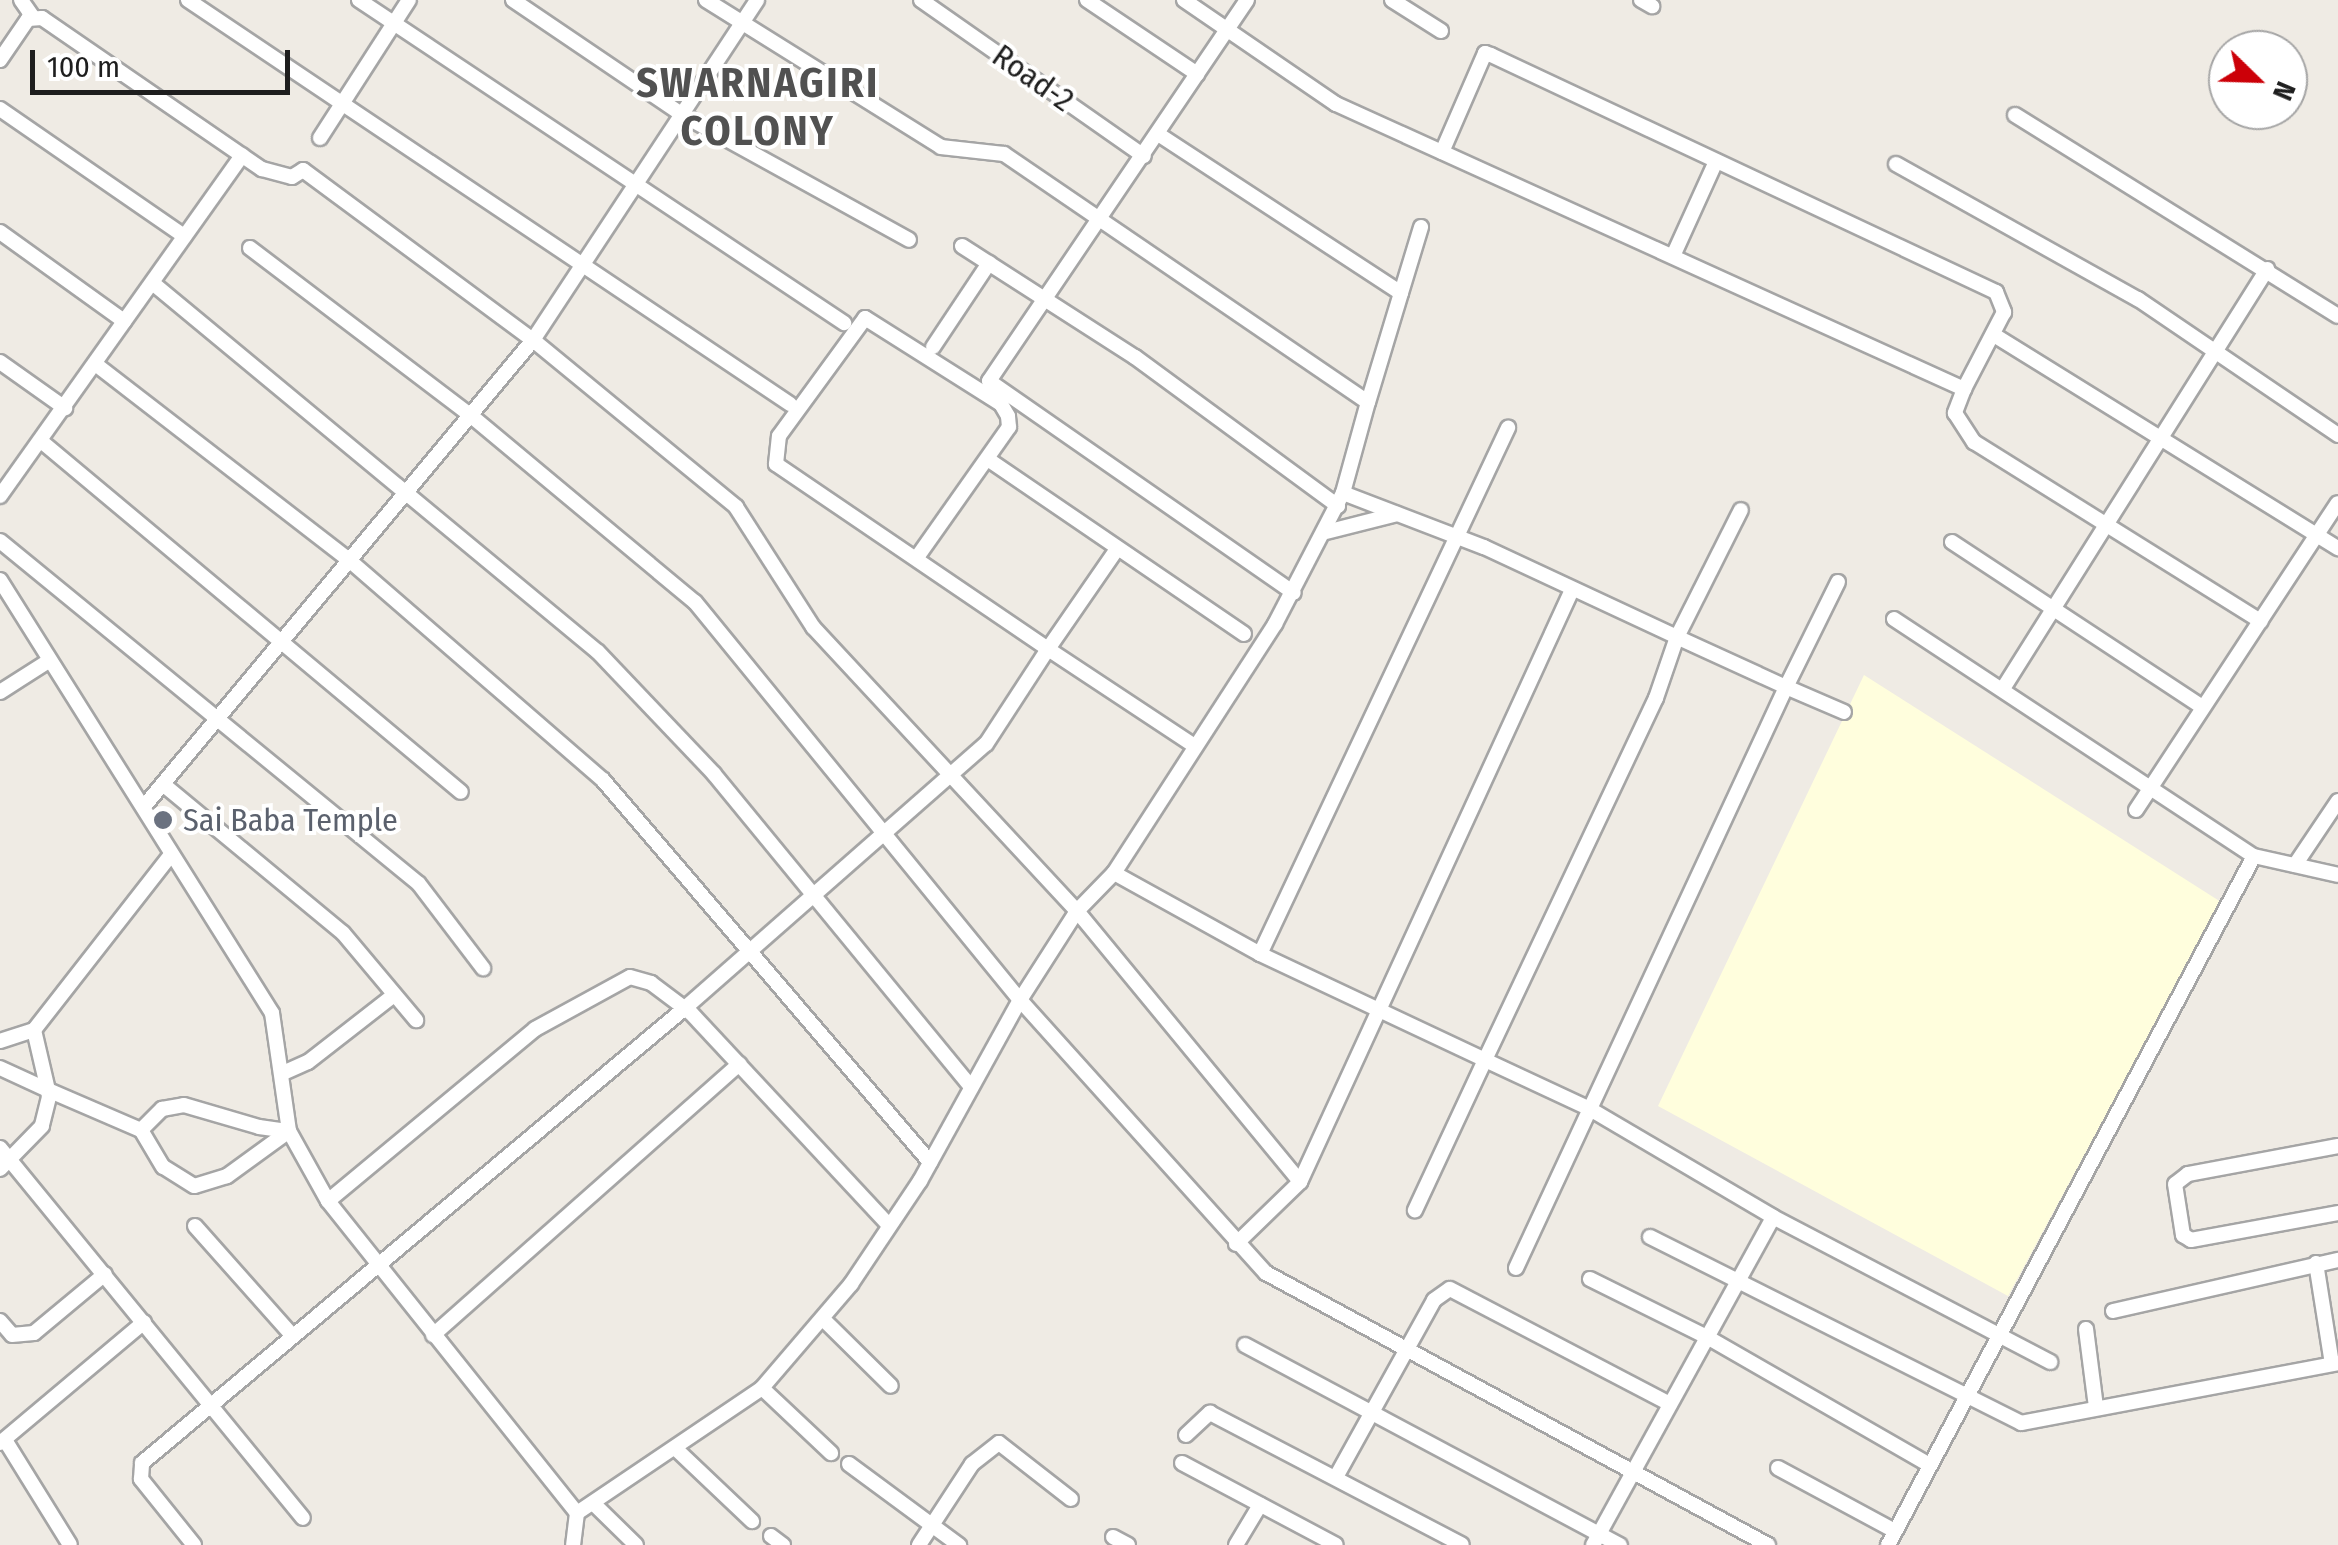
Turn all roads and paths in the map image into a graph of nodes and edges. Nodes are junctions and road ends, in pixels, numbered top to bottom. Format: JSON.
{"nodes":[{"id":1,"x":21,"y":0,"type":"edge"},
{"id":2,"x":188,"y":0,"type":"edge"},
{"id":3,"x":359,"y":0,"type":"edge"},
{"id":4,"x":410,"y":0,"type":"edge"},
{"id":5,"x":513,"y":0,"type":"edge"},
{"id":6,"x":706,"y":0,"type":"edge"},
{"id":7,"x":757,"y":0,"type":"edge"},
{"id":8,"x":921,"y":0,"type":"edge"},
{"id":9,"x":1088,"y":0,"type":"edge"},
{"id":10,"x":1184,"y":0,"type":"edge"},
{"id":11,"x":1246,"y":0,"type":"edge"},
{"id":12,"x":1392,"y":0,"type":"edge"},
{"id":13,"x":33,"y":17,"type":"junction"},
{"id":14,"x":394,"y":23,"type":"junction"},
{"id":15,"x":741,"y":23,"type":"junction"},
{"id":16,"x":1226,"y":31,"type":"junction"},
{"id":17,"x":1441,"y":31,"type":"dead end"},
{"id":18,"x":0,"y":60,"type":"edge"},
{"id":19,"x":1197,"y":74,"type":"junction"},
{"id":20,"x":340,"y":98,"type":"junction"},
{"id":21,"x":0,"y":110,"type":"edge"},
{"id":22,"x":683,"y":115,"type":"junction"},
{"id":23,"x":2015,"y":115,"type":"dead end"},
{"id":24,"x":1158,"y":134,"type":"junction"},
{"id":25,"x":320,"y":138,"type":"dead end"},
{"id":26,"x":1442,"y":152,"type":"junction"},
{"id":27,"x":242,"y":155,"type":"junction"},
{"id":28,"x":1144,"y":156,"type":"junction"},
{"id":29,"x":1716,"y":162,"type":"junction"},
{"id":30,"x":1896,"y":164,"type":"dead end"},
{"id":31,"x":634,"y":179,"type":"junction"},
{"id":32,"x":1102,"y":219,"type":"junction"},
{"id":33,"x":1421,"y":227,"type":"dead end"},
{"id":34,"x":0,"y":232,"type":"edge"},
{"id":35,"x":184,"y":236,"type":"junction"},
{"id":36,"x":909,"y":240,"type":"dead end"},
{"id":37,"x":962,"y":246,"type":"dead end"},
{"id":38,"x":250,"y":248,"type":"dead end"},
{"id":39,"x":1673,"y":256,"type":"junction"},
{"id":40,"x":586,"y":264,"type":"junction"},
{"id":41,"x":989,"y":264,"type":"junction"},
{"id":42,"x":2268,"y":269,"type":"junction"},
{"id":43,"x":155,"y":285,"type":"junction"},
{"id":44,"x":1402,"y":293,"type":"junction"},
{"id":45,"x":1042,"y":298,"type":"junction"},
{"id":46,"x":2338,"y":316,"type":"edge"},
{"id":47,"x":124,"y":321,"type":"junction"},
{"id":48,"x":844,"y":323,"type":"dead end"},
{"id":49,"x":1994,"y":335,"type":"junction"},
{"id":50,"x":533,"y":340,"type":"junction"},
{"id":51,"x":933,"y":347,"type":"dead end"},
{"id":52,"x":2212,"y":352,"type":"junction"},
{"id":53,"x":0,"y":362,"type":"edge"},
{"id":54,"x":98,"y":366,"type":"junction"},
{"id":55,"x":1964,"y":389,"type":"junction"},
{"id":56,"x":1368,"y":402,"type":"junction"},
{"id":57,"x":790,"y":404,"type":"dead end"},
{"id":58,"x":64,"y":408,"type":"junction"},
{"id":59,"x":469,"y":414,"type":"junction"},
{"id":60,"x":1508,"y":428,"type":"dead end"},
{"id":61,"x":2338,"y":435,"type":"edge"},
{"id":62,"x":2160,"y":436,"type":"junction"},
{"id":63,"x":40,"y":441,"type":"junction"},
{"id":64,"x":992,"y":462,"type":"dead end"},
{"id":65,"x":404,"y":489,"type":"junction"},
{"id":66,"x":0,"y":496,"type":"edge"},
{"id":67,"x":1340,"y":499,"type":"junction"},
{"id":68,"x":2338,"y":504,"type":"edge"},
{"id":69,"x":1741,"y":510,"type":"dead end"},
{"id":70,"x":1398,"y":514,"type":"junction"},
{"id":71,"x":2109,"y":524,"type":"junction"},
{"id":72,"x":1326,"y":532,"type":"junction"},
{"id":73,"x":2320,"y":535,"type":"junction"},
{"id":74,"x":1456,"y":536,"type":"junction"},
{"id":75,"x":0,"y":541,"type":"edge"},
{"id":76,"x":1952,"y":542,"type":"dead end"},
{"id":77,"x":1116,"y":548,"type":"junction"},
{"id":78,"x":2338,"y":548,"type":"edge"},
{"id":79,"x":916,"y":559,"type":"junction"},
{"id":80,"x":349,"y":560,"type":"junction"},
{"id":81,"x":0,"y":580,"type":"edge"},
{"id":82,"x":1838,"y":582,"type":"dead end"},
{"id":83,"x":1572,"y":592,"type":"junction"},
{"id":84,"x":1294,"y":593,"type":"junction"},
{"id":85,"x":5,"y":604,"type":"edge"},
{"id":86,"x":2053,"y":607,"type":"junction"},
{"id":87,"x":1894,"y":619,"type":"dead end"},
{"id":88,"x":2261,"y":621,"type":"junction"},
{"id":89,"x":1244,"y":634,"type":"dead end"},
{"id":90,"x":1678,"y":637,"type":"junction"},
{"id":91,"x":285,"y":645,"type":"junction"},
{"id":92,"x":1048,"y":649,"type":"junction"},
{"id":93,"x":47,"y":662,"type":"junction"},
{"id":94,"x":1786,"y":687,"type":"junction"},
{"id":95,"x":2004,"y":687,"type":"junction"},
{"id":96,"x":0,"y":692,"type":"edge"},
{"id":97,"x":2202,"y":707,"type":"junction"},
{"id":98,"x":1844,"y":712,"type":"dead end"},
{"id":99,"x":216,"y":722,"type":"junction"},
{"id":100,"x":1194,"y":745,"type":"junction"},
{"id":101,"x":948,"y":774,"type":"junction"},
{"id":102,"x":164,"y":785,"type":"junction"},
{"id":103,"x":2154,"y":786,"type":"junction"},
{"id":104,"x":461,"y":792,"type":"dead end"},
{"id":105,"x":2338,"y":802,"type":"edge"},
{"id":106,"x":146,"y":804,"type":"junction"},
{"id":107,"x":2136,"y":810,"type":"dead end"},
{"id":108,"x":884,"y":830,"type":"junction"},
{"id":109,"x":2254,"y":856,"type":"junction"},
{"id":110,"x":170,"y":857,"type":"junction"},
{"id":111,"x":2295,"y":865,"type":"junction"},
{"id":112,"x":1114,"y":872,"type":"junction"},
{"id":113,"x":2338,"y":875,"type":"edge"},
{"id":114,"x":815,"y":893,"type":"junction"},
{"id":115,"x":1078,"y":911,"type":"junction"},
{"id":116,"x":751,"y":952,"type":"junction"},
{"id":117,"x":1260,"y":954,"type":"junction"},
{"id":118,"x":484,"y":968,"type":"dead end"},
{"id":119,"x":394,"y":995,"type":"junction"},
{"id":120,"x":1020,"y":1000,"type":"junction"},
{"id":121,"x":685,"y":1008,"type":"junction"},
{"id":122,"x":1378,"y":1010,"type":"junction"},
{"id":123,"x":416,"y":1020,"type":"dead end"},
{"id":124,"x":34,"y":1030,"type":"junction"},
{"id":125,"x":0,"y":1041,"type":"edge"},
{"id":126,"x":1485,"y":1060,"type":"junction"},
{"id":127,"x":739,"y":1064,"type":"junction"},
{"id":128,"x":0,"y":1068,"type":"edge"},
{"id":129,"x":283,"y":1073,"type":"junction"},
{"id":130,"x":971,"y":1087,"type":"junction"},
{"id":131,"x":48,"y":1090,"type":"junction"},
{"id":132,"x":1590,"y":1109,"type":"junction"},
{"id":133,"x":140,"y":1130,"type":"junction"},
{"id":134,"x":289,"y":1131,"type":"junction"},
{"id":135,"x":2338,"y":1146,"type":"edge"},
{"id":136,"x":0,"y":1148,"type":"edge"},
{"id":137,"x":930,"y":1162,"type":"junction"},
{"id":138,"x":5,"y":1165,"type":"edge"},
{"id":139,"x":1300,"y":1182,"type":"junction"},
{"id":140,"x":328,"y":1202,"type":"junction"},
{"id":141,"x":1415,"y":1210,"type":"dead end"},
{"id":142,"x":2338,"y":1213,"type":"edge"},
{"id":143,"x":1773,"y":1217,"type":"junction"},
{"id":144,"x":889,"y":1225,"type":"junction"},
{"id":145,"x":195,"y":1226,"type":"dead end"},
{"id":146,"x":1650,"y":1237,"type":"dead end"},
{"id":147,"x":1236,"y":1244,"type":"junction"},
{"id":148,"x":2338,"y":1260,"type":"edge"},
{"id":149,"x":2316,"y":1264,"type":"junction"},
{"id":150,"x":378,"y":1266,"type":"junction"},
{"id":151,"x":1516,"y":1268,"type":"dead end"},
{"id":152,"x":105,"y":1274,"type":"junction"},
{"id":153,"x":1590,"y":1280,"type":"dead end"},
{"id":154,"x":1736,"y":1284,"type":"junction"},
{"id":155,"x":2114,"y":1310,"type":"dead end"},
{"id":156,"x":823,"y":1319,"type":"junction"},
{"id":157,"x":0,"y":1321,"type":"edge"},
{"id":158,"x":144,"y":1322,"type":"junction"},
{"id":159,"x":2086,"y":1329,"type":"dead end"},
{"id":160,"x":290,"y":1333,"type":"junction"},
{"id":161,"x":432,"y":1335,"type":"junction"},
{"id":162,"x":1999,"y":1335,"type":"junction"},
{"id":163,"x":1706,"y":1338,"type":"junction"},
{"id":164,"x":1245,"y":1345,"type":"dead end"},
{"id":165,"x":1407,"y":1350,"type":"junction"},
{"id":166,"x":2050,"y":1362,"type":"dead end"},
{"id":167,"x":2335,"y":1363,"type":"edge"},
{"id":168,"x":892,"y":1386,"type":"dead end"},
{"id":169,"x":762,"y":1388,"type":"junction"},
{"id":170,"x":1965,"y":1401,"type":"junction"},
{"id":171,"x":206,"y":1404,"type":"junction"},
{"id":172,"x":1670,"y":1404,"type":"junction"},
{"id":173,"x":2096,"y":1406,"type":"junction"},
{"id":174,"x":1371,"y":1414,"type":"junction"},
{"id":175,"x":1186,"y":1435,"type":"dead end"},
{"id":176,"x":3,"y":1441,"type":"edge"},
{"id":177,"x":676,"y":1449,"type":"junction"},
{"id":178,"x":831,"y":1453,"type":"dead end"},
{"id":179,"x":1182,"y":1462,"type":"dead end"},
{"id":180,"x":848,"y":1464,"type":"dead end"},
{"id":181,"x":1930,"y":1465,"type":"junction"},
{"id":182,"x":1778,"y":1468,"type":"dead end"},
{"id":183,"x":1634,"y":1470,"type":"junction"},
{"id":184,"x":1336,"y":1477,"type":"junction"},
{"id":185,"x":1071,"y":1499,"type":"dead end"},
{"id":186,"x":593,"y":1502,"type":"junction"},
{"id":187,"x":1260,"y":1505,"type":"junction"},
{"id":188,"x":577,"y":1513,"type":"junction"},
{"id":189,"x":303,"y":1518,"type":"dead end"},
{"id":190,"x":752,"y":1521,"type":"dead end"},
{"id":191,"x":931,"y":1524,"type":"junction"},
{"id":192,"x":1113,"y":1537,"type":"dead end"},
{"id":193,"x":1892,"y":1538,"type":"edge"},
{"id":194,"x":1596,"y":1539,"type":"edge"},
{"id":195,"x":70,"y":1545,"type":"edge"},
{"id":196,"x":194,"y":1545,"type":"edge"},
{"id":197,"x":573,"y":1545,"type":"edge"},
{"id":198,"x":636,"y":1545,"type":"edge"},
{"id":199,"x":919,"y":1545,"type":"edge"},
{"id":200,"x":959,"y":1545,"type":"edge"},
{"id":201,"x":1128,"y":1545,"type":"edge"},
{"id":202,"x":1236,"y":1545,"type":"edge"},
{"id":203,"x":1336,"y":1545,"type":"edge"},
{"id":204,"x":1462,"y":1545,"type":"edge"},
{"id":205,"x":1620,"y":1545,"type":"edge"},
{"id":206,"x":1768,"y":1545,"type":"edge"}],
"edges":[{"from":1,"to":13,"type":"street"},
{"from":2,"to":20,"type":"street"},
{"from":3,"to":14,"type":"street"},
{"from":4,"to":14,"type":"street"},
{"from":5,"to":22,"type":"street"},
{"from":6,"to":15,"type":"street"},
{"from":7,"to":15,"type":"street"},
{"from":8,"to":28,"type":"street","name":"Road-2"},
{"from":9,"to":19,"type":"street"},
{"from":10,"to":16,"type":"street"},
{"from":11,"to":16,"type":"street"},
{"from":12,"to":17,"type":"street"},
{"from":13,"to":18,"type":"street"},
{"from":13,"to":27,"type":"street"},
{"from":14,"to":20,"type":"street"},
{"from":14,"to":31,"type":"street"},
{"from":15,"to":22,"type":"street"},
{"from":15,"to":32,"type":"street"},
{"from":16,"to":19,"type":"street"},
{"from":16,"to":26,"type":"street"},
{"from":19,"to":24,"type":"street"},
{"from":20,"to":25,"type":"street"},
{"from":20,"to":40,"type":"street"},
{"from":21,"to":35,"type":"street"},
{"from":22,"to":31,"type":"street"},
{"from":22,"to":36,"type":"street"},
{"from":23,"to":42,"type":"street"},
{"from":24,"to":28,"type":"street"},
{"from":24,"to":44,"type":"street"},
{"from":26,"to":29,"type":"street"},
{"from":26,"to":39,"type":"street"},
{"from":27,"to":35,"type":"street"},
{"from":27,"to":50,"type":"street"},
{"from":28,"to":32,"type":"street"},
{"from":29,"to":39,"type":"street"},
{"from":29,"to":49,"type":"street"},
{"from":30,"to":52,"type":"street"},
{"from":31,"to":40,"type":"street"},
{"from":31,"to":48,"type":"street"},
{"from":32,"to":45,"type":"street"},
{"from":32,"to":56,"type":"street"},
{"from":33,"to":44,"type":"street"},
{"from":34,"to":47,"type":"street"},
{"from":35,"to":43,"type":"street"},
{"from":37,"to":41,"type":"street"},
{"from":38,"to":59,"type":"street"},
{"from":39,"to":55,"type":"street"},
{"from":40,"to":50,"type":"street"},
{"from":40,"to":57,"type":"street"},
{"from":41,"to":45,"type":"street"},
{"from":41,"to":51,"type":"street"},
{"from":42,"to":46,"type":"street"},
{"from":42,"to":52,"type":"street"},
{"from":43,"to":47,"type":"street"},
{"from":43,"to":65,"type":"street"},
{"from":44,"to":56,"type":"street"},
{"from":45,"to":67,"type":"street"},
{"from":45,"to":84,"type":"street"},
{"from":47,"to":54,"type":"street"},
{"from":49,"to":55,"type":"street"},
{"from":49,"to":62,"type":"street"},
{"from":50,"to":59,"type":"street"},
{"from":50,"to":101,"type":"street"},
{"from":52,"to":61,"type":"street"},
{"from":52,"to":62,"type":"street"},
{"from":53,"to":58,"type":"street"},
{"from":54,"to":58,"type":"street"},
{"from":54,"to":80,"type":"street"},
{"from":55,"to":71,"type":"street"},
{"from":56,"to":67,"type":"street"},
{"from":58,"to":63,"type":"street"},
{"from":59,"to":65,"type":"street"},
{"from":59,"to":108,"type":"street"},
{"from":60,"to":74,"type":"street"},
{"from":62,"to":71,"type":"street"},
{"from":62,"to":73,"type":"street"},
{"from":63,"to":66,"type":"street"},
{"from":63,"to":91,"type":"street"},
{"from":64,"to":77,"type":"street"},
{"from":65,"to":80,"type":"street"},
{"from":65,"to":114,"type":"street"},
{"from":67,"to":70,"type":"street"},
{"from":67,"to":72,"type":"street"},
{"from":68,"to":73,"type":"street"},
{"from":69,"to":90,"type":"street"},
{"from":70,"to":72,"type":"street"},
{"from":70,"to":74,"type":"street"},
{"from":71,"to":86,"type":"street"},
{"from":71,"to":88,"type":"street"},
{"from":72,"to":84,"type":"street"},
{"from":73,"to":78,"type":"street"},
{"from":73,"to":88,"type":"street"},
{"from":74,"to":83,"type":"street"},
{"from":74,"to":117,"type":"street"},
{"from":75,"to":99,"type":"street"},
{"from":76,"to":86,"type":"street"},
{"from":77,"to":89,"type":"street"},
{"from":77,"to":92,"type":"street"},
{"from":79,"to":79,"type":"street"},
{"from":79,"to":92,"type":"street"},
{"from":80,"to":91,"type":"street"},
{"from":80,"to":116,"type":"street"},
{"from":81,"to":85,"type":"street"},
{"from":82,"to":94,"type":"street"},
{"from":83,"to":90,"type":"street"},
{"from":83,"to":122,"type":"street"},
{"from":84,"to":100,"type":"street"},
{"from":85,"to":93,"type":"street"},
{"from":86,"to":95,"type":"street"},
{"from":86,"to":97,"type":"street"},
{"from":87,"to":95,"type":"street"},
{"from":88,"to":97,"type":"street"},
{"from":90,"to":94,"type":"street"},
{"from":90,"to":126,"type":"street"},
{"from":91,"to":99,"type":"street"},
{"from":91,"to":104,"type":"street"},
{"from":92,"to":100,"type":"street"},
{"from":92,"to":101,"type":"street"},
{"from":93,"to":96,"type":"street"},
{"from":93,"to":106,"type":"street"},
{"from":94,"to":98,"type":"street"},
{"from":94,"to":132,"type":"street"},
{"from":95,"to":103,"type":"street"},
{"from":97,"to":103,"type":"street"},
{"from":99,"to":102,"type":"street"},
{"from":99,"to":118,"type":"street"},
{"from":100,"to":112,"type":"street"},
{"from":101,"to":108,"type":"street"},
{"from":101,"to":115,"type":"street"},
{"from":102,"to":106,"type":"street"},
{"from":102,"to":119,"type":"street"},
{"from":103,"to":107,"type":"street"},
{"from":103,"to":109,"type":"street"},
{"from":105,"to":111,"type":"street"},
{"from":106,"to":110,"type":"street"},
{"from":108,"to":114,"type":"street"},
{"from":108,"to":120,"type":"street"},
{"from":109,"to":111,"type":"street"},
{"from":109,"to":162,"type":"street"},
{"from":110,"to":124,"type":"street"},
{"from":110,"to":129,"type":"street"},
{"from":111,"to":113,"type":"street"},
{"from":112,"to":115,"type":"street"},
{"from":112,"to":117,"type":"street"},
{"from":114,"to":116,"type":"street"},
{"from":114,"to":130,"type":"street"},
{"from":115,"to":120,"type":"street"},
{"from":115,"to":139,"type":"street"},
{"from":116,"to":121,"type":"street"},
{"from":116,"to":137,"type":"street"},
{"from":117,"to":122,"type":"street"},
{"from":119,"to":123,"type":"street"},
{"from":119,"to":129,"type":"street"},
{"from":120,"to":130,"type":"street"},
{"from":120,"to":147,"type":"street"},
{"from":121,"to":127,"type":"street"},
{"from":121,"to":140,"type":"street"},
{"from":121,"to":150,"type":"street"},
{"from":122,"to":126,"type":"street"},
{"from":122,"to":139,"type":"street"},
{"from":124,"to":125,"type":"street"},
{"from":124,"to":131,"type":"street"},
{"from":126,"to":132,"type":"street"},
{"from":126,"to":141,"type":"street"},
{"from":127,"to":144,"type":"street"},
{"from":127,"to":161,"type":"street"},
{"from":128,"to":131,"type":"street"},
{"from":129,"to":134,"type":"street"},
{"from":130,"to":137,"type":"street"},
{"from":131,"to":133,"type":"street"},
{"from":131,"to":138,"type":"street"},
{"from":132,"to":143,"type":"street"},
{"from":132,"to":151,"type":"street"},
{"from":133,"to":134,"type":"street"},
{"from":133,"to":134,"type":"street"},
{"from":134,"to":140,"type":"street"},
{"from":135,"to":142,"type":"street"},
{"from":136,"to":138,"type":"street"},
{"from":137,"to":144,"type":"street"},
{"from":138,"to":152,"type":"street"},
{"from":139,"to":147,"type":"street"},
{"from":140,"to":150,"type":"street"},
{"from":143,"to":154,"type":"street"},
{"from":143,"to":162,"type":"street"},
{"from":144,"to":156,"type":"street"},
{"from":145,"to":160,"type":"street"},
{"from":146,"to":154,"type":"street"},
{"from":147,"to":165,"type":"street"},
{"from":148,"to":149,"type":"street"},
{"from":149,"to":155,"type":"street"},
{"from":149,"to":167,"type":"street"},
{"from":150,"to":160,"type":"street"},
{"from":150,"to":161,"type":"street"},
{"from":152,"to":157,"type":"street"},
{"from":152,"to":158,"type":"street"},
{"from":153,"to":163,"type":"street"},
{"from":154,"to":163,"type":"street"},
{"from":154,"to":170,"type":"street"},
{"from":156,"to":168,"type":"street"},
{"from":156,"to":169,"type":"street"},
{"from":158,"to":171,"type":"street"},
{"from":158,"to":176,"type":"street"},
{"from":159,"to":173,"type":"street"},
{"from":160,"to":171,"type":"street"},
{"from":161,"to":188,"type":"street"},
{"from":162,"to":166,"type":"street"},
{"from":162,"to":170,"type":"street"},
{"from":163,"to":172,"type":"street"},
{"from":163,"to":181,"type":"street"},
{"from":164,"to":174,"type":"street"},
{"from":165,"to":172,"type":"street"},
{"from":165,"to":174,"type":"street"},
{"from":165,"to":183,"type":"street"},
{"from":167,"to":173,"type":"street"},
{"from":169,"to":177,"type":"street"},
{"from":169,"to":178,"type":"street"},
{"from":170,"to":173,"type":"street"},
{"from":170,"to":181,"type":"street"},
{"from":171,"to":189,"type":"street"},
{"from":171,"to":196,"type":"street"},
{"from":172,"to":183,"type":"street"},
{"from":174,"to":184,"type":"street"},
{"from":174,"to":194,"type":"street"},
{"from":175,"to":184,"type":"street"},
{"from":176,"to":195,"type":"street"},
{"from":177,"to":186,"type":"street"},
{"from":177,"to":190,"type":"street"},
{"from":179,"to":187,"type":"street"},
{"from":180,"to":191,"type":"street"},
{"from":181,"to":193,"type":"street"},
{"from":182,"to":193,"type":"street"},
{"from":183,"to":194,"type":"street"},
{"from":183,"to":206,"type":"street"},
{"from":184,"to":204,"type":"street"},
{"from":185,"to":191,"type":"street"},
{"from":186,"to":188,"type":"street"},
{"from":186,"to":198,"type":"street"},
{"from":187,"to":202,"type":"street"},
{"from":187,"to":203,"type":"street"},
{"from":188,"to":197,"type":"street"},
{"from":191,"to":199,"type":"street"},
{"from":191,"to":200,"type":"street"},
{"from":192,"to":201,"type":"street"},
{"from":194,"to":205,"type":"street"}]}
